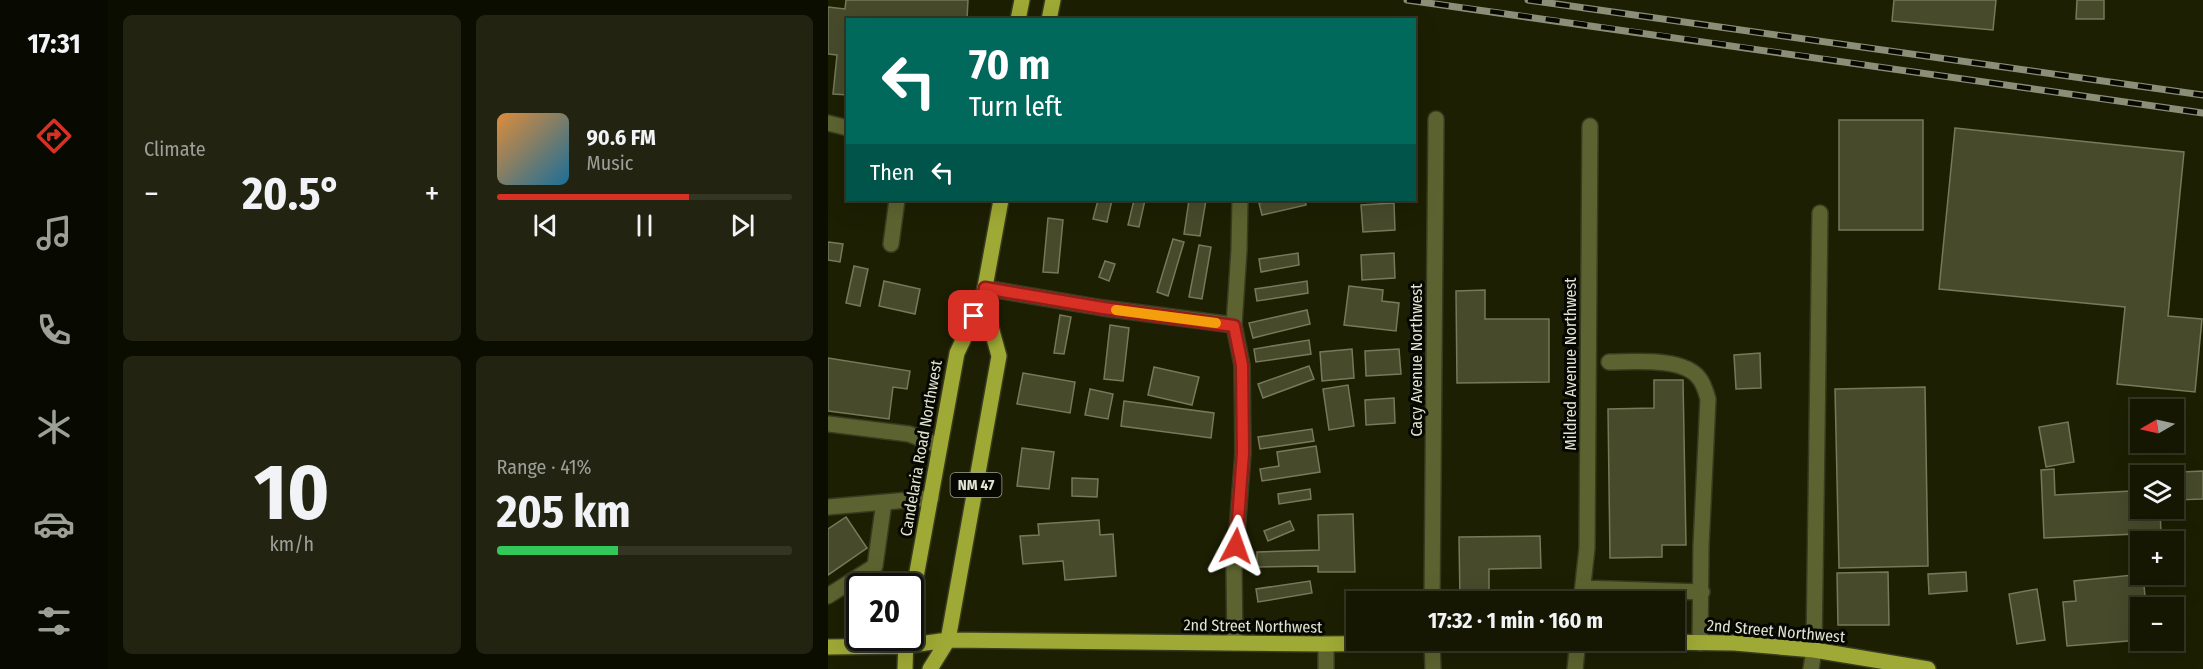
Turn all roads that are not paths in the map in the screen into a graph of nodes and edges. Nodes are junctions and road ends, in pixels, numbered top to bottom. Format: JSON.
{"nodes":[{"id":1,"x":1022,"y":0,"type":"edge"},
{"id":2,"x":1053,"y":0,"type":"edge"},
{"id":3,"x":1018,"y":18,"type":"edge"},
{"id":4,"x":1049,"y":18,"type":"edge"},
{"id":5,"x":1436,"y":119,"type":"dead end"},
{"id":6,"x":828,"y":123,"type":"edge"},
{"id":7,"x":1590,"y":126,"type":"dead end"},
{"id":8,"x":846,"y":128,"type":"edge"},
{"id":9,"x":897,"y":201,"type":"edge"},
{"id":10,"x":1001,"y":201,"type":"edge"},
{"id":11,"x":1240,"y":201,"type":"edge"},
{"id":12,"x":1820,"y":213,"type":"dead end"},
{"id":13,"x":891,"y":244,"type":"dead end"},
{"id":14,"x":984,"y":293,"type":"junction"},
{"id":15,"x":1234,"y":326,"type":"junction"},
{"id":16,"x":1609,"y":362,"type":"dead end"},
{"id":17,"x":828,"y":424,"type":"edge"},
{"id":18,"x":940,"y":447,"type":"junction"},
{"id":19,"x":930,"y":498,"type":"junction"},
{"id":20,"x":884,"y":502,"type":"junction"},
{"id":21,"x":828,"y":507,"type":"edge"},
{"id":22,"x":917,"y":573,"type":"edge"},
{"id":23,"x":1432,"y":591,"type":"edge"},
{"id":24,"x":1582,"y":591,"type":"edge"},
{"id":25,"x":1685,"y":592,"type":"edge"},
{"id":26,"x":1702,"y":592,"type":"junction"},
{"id":27,"x":828,"y":596,"type":"edge"},
{"id":28,"x":948,"y":640,"type":"junction"},
{"id":29,"x":924,"y":641,"type":"edge"},
{"id":30,"x":1235,"y":643,"type":"junction"},
{"id":31,"x":1346,"y":643,"type":"edge"},
{"id":32,"x":1685,"y":643,"type":"edge"},
{"id":33,"x":1700,"y":643,"type":"junction"},
{"id":34,"x":1326,"y":644,"type":"junction"},
{"id":35,"x":846,"y":646,"type":"edge"},
{"id":36,"x":828,"y":647,"type":"edge"},
{"id":37,"x":1814,"y":650,"type":"junction"},
{"id":38,"x":905,"y":651,"type":"edge"},
{"id":39,"x":1432,"y":651,"type":"edge"},
{"id":40,"x":1577,"y":651,"type":"edge"},
{"id":41,"x":906,"y":669,"type":"edge"},
{"id":42,"x":930,"y":669,"type":"edge"},
{"id":43,"x":1326,"y":669,"type":"edge"},
{"id":44,"x":1433,"y":669,"type":"edge"},
{"id":45,"x":1575,"y":669,"type":"edge"},
{"id":46,"x":1811,"y":669,"type":"edge"},
{"id":47,"x":1928,"y":669,"type":"edge"}],
"edges":[{"from":1,"to":3,"type":"main road"},
{"from":2,"to":4,"type":"main road"},
{"from":5,"to":23,"type":"street","name":"Cacy Avenue Northwest"},
{"from":6,"to":8,"type":"street"},
{"from":7,"to":24,"type":"street","name":"Mildred Avenue Northwest"},
{"from":9,"to":13,"type":"street"},
{"from":10,"to":14,"type":"main road","name":"Candelaria Road Northwest","number":"NM 47"},
{"from":11,"to":15,"type":"street"},
{"from":12,"to":37,"type":"street"},
{"from":14,"to":15,"type":"street"},
{"from":14,"to":18,"type":"main road","name":"Candelaria Road Northwest","number":"NM 47"},
{"from":14,"to":28,"type":"main road","name":"Candelaria Road Northwest","number":"NM 47"},
{"from":15,"to":30,"type":"street"},
{"from":16,"to":26,"type":"street"},
{"from":17,"to":18,"type":"street"},
{"from":18,"to":19,"type":"main road","name":"Candelaria Road Northwest","number":"NM 47"},
{"from":19,"to":20,"type":"street"},
{"from":19,"to":22,"type":"main road","name":"Candelaria Road Northwest","number":"NM 47"},
{"from":20,"to":21,"type":"street"},
{"from":20,"to":27,"type":"street"},
{"from":25,"to":26,"type":"street"},
{"from":26,"to":33,"type":"street"},
{"from":28,"to":29,"type":"main road","name":"2nd Street Northwest"},
{"from":28,"to":30,"type":"main road","name":"2nd Street Northwest"},
{"from":28,"to":42,"type":"main road","name":"Candelaria Road Northwest","number":"NM 47"},
{"from":30,"to":34,"type":"main road","name":"2nd Street Northwest"},
{"from":31,"to":34,"type":"main road","name":"2nd Street Northwest"},
{"from":32,"to":33,"type":"main road","name":"2nd Street Northwest"},
{"from":33,"to":37,"type":"main road","name":"2nd Street Northwest"},
{"from":34,"to":43,"type":"street"},
{"from":35,"to":36,"type":"main road","name":"2nd Street Northwest"},
{"from":37,"to":46,"type":"street"},
{"from":37,"to":47,"type":"main road","name":"2nd Street Northwest"},
{"from":38,"to":41,"type":"main road"},
{"from":39,"to":44,"type":"street"},
{"from":40,"to":45,"type":"street"}]}
